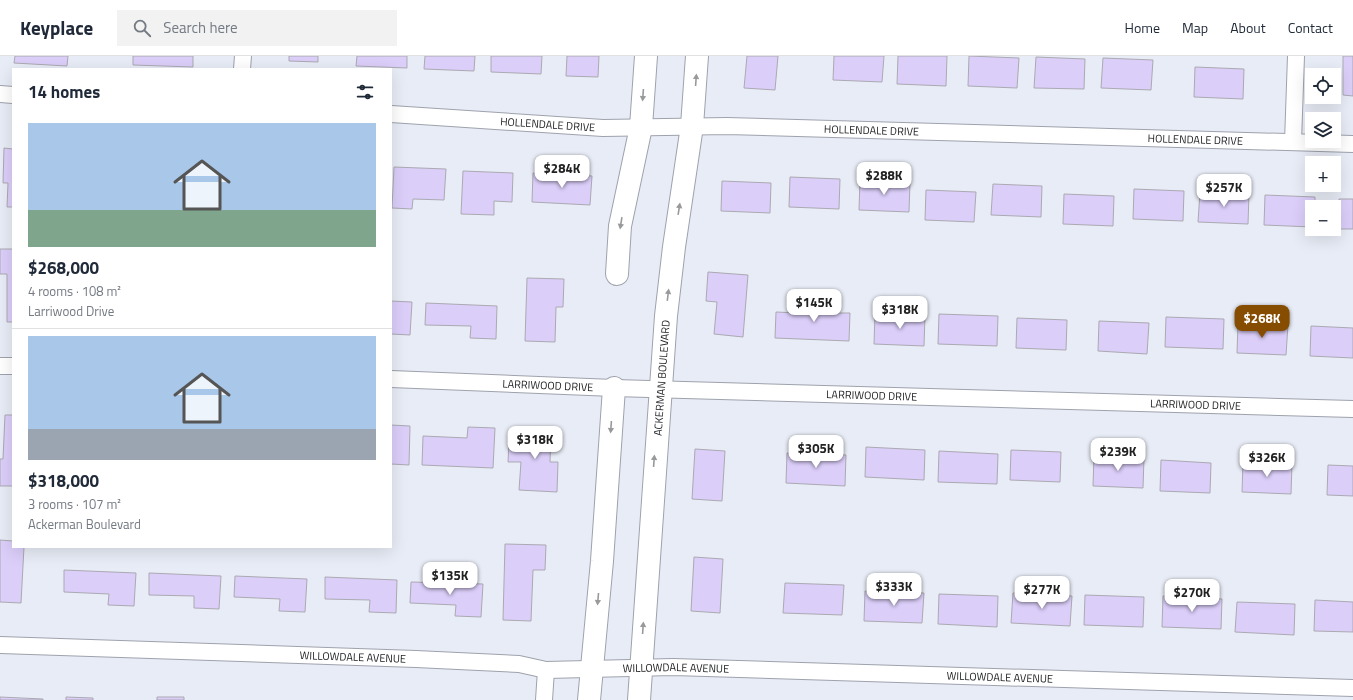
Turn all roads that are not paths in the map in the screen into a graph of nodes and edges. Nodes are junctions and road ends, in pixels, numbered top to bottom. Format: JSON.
{"nodes":[{"id":1,"x":243,"y":56,"type":"edge"},
{"id":2,"x":646,"y":56,"type":"edge"},
{"id":3,"x":697,"y":56,"type":"edge"},
{"id":4,"x":1296,"y":56,"type":"edge"},
{"id":5,"x":242,"y":68,"type":"edge"},
{"id":6,"x":0,"y":94,"type":"edge"},
{"id":7,"x":12,"y":95,"type":"edge"},
{"id":8,"x":392,"y":114,"type":"edge"},
{"id":9,"x":692,"y":126,"type":"junction"},
{"id":10,"x":641,"y":127,"type":"junction"},
{"id":11,"x":1293,"y":142,"type":"junction"},
{"id":12,"x":1353,"y":144,"type":"edge"},
{"id":13,"x":617,"y":274,"type":"dead end"},
{"id":14,"x":0,"y":366,"type":"edge"},
{"id":15,"x":12,"y":366,"type":"edge"},
{"id":16,"x":392,"y":379,"type":"edge"},
{"id":17,"x":614,"y":388,"type":"junction"},
{"id":18,"x":660,"y":389,"type":"junction"},
{"id":19,"x":1353,"y":409,"type":"edge"},
{"id":20,"x":0,"y":645,"type":"edge"},
{"id":21,"x":641,"y":667,"type":"junction"},
{"id":22,"x":546,"y":670,"type":"junction"},
{"id":23,"x":592,"y":670,"type":"junction"},
{"id":24,"x":1353,"y":688,"type":"edge"},
{"id":25,"x":544,"y":700,"type":"edge"},
{"id":26,"x":589,"y":700,"type":"edge"},
{"id":27,"x":639,"y":700,"type":"edge"}],
"edges":[{"from":1,"to":5,"type":"street"},
{"from":2,"to":10,"type":"street","one_way":true},
{"from":9,"to":3,"type":"street","name":"ACKERMAN BOULEVARD","one_way":true},
{"from":4,"to":11,"type":"street"},
{"from":6,"to":7,"type":"street"},
{"from":8,"to":10,"type":"street","name":"HOLLENDALE DRIVE"},
{"from":9,"to":10,"type":"street","name":"HOLLENDALE DRIVE"},
{"from":9,"to":11,"type":"street","name":"HOLLENDALE DRIVE"},
{"from":18,"to":9,"type":"street","name":"ACKERMAN BOULEVARD","one_way":true},
{"from":10,"to":13,"type":"street","one_way":true},
{"from":11,"to":12,"type":"street","name":"HOLLENDALE DRIVE"},
{"from":14,"to":15,"type":"street"},
{"from":16,"to":17,"type":"street","name":"LARRIWOOD DRIVE"},
{"from":17,"to":18,"type":"street","name":"LARRIWOOD DRIVE"},
{"from":17,"to":23,"type":"street","one_way":true},
{"from":18,"to":19,"type":"street","name":"LARRIWOOD DRIVE"},
{"from":21,"to":18,"type":"street","name":"ACKERMAN BOULEVARD","one_way":true},
{"from":20,"to":22,"type":"street","name":"WILLOWDALE AVENUE"},
{"from":21,"to":23,"type":"street","name":"WILLOWDALE AVENUE"},
{"from":21,"to":24,"type":"street","name":"WILLOWDALE AVENUE"},
{"from":21,"to":27,"type":"street","name":"ACKERMAN BOULEVARD"},
{"from":22,"to":23,"type":"street","name":"WILLOWDALE AVENUE"},
{"from":22,"to":25,"type":"street"},
{"from":23,"to":26,"type":"street"}]}
